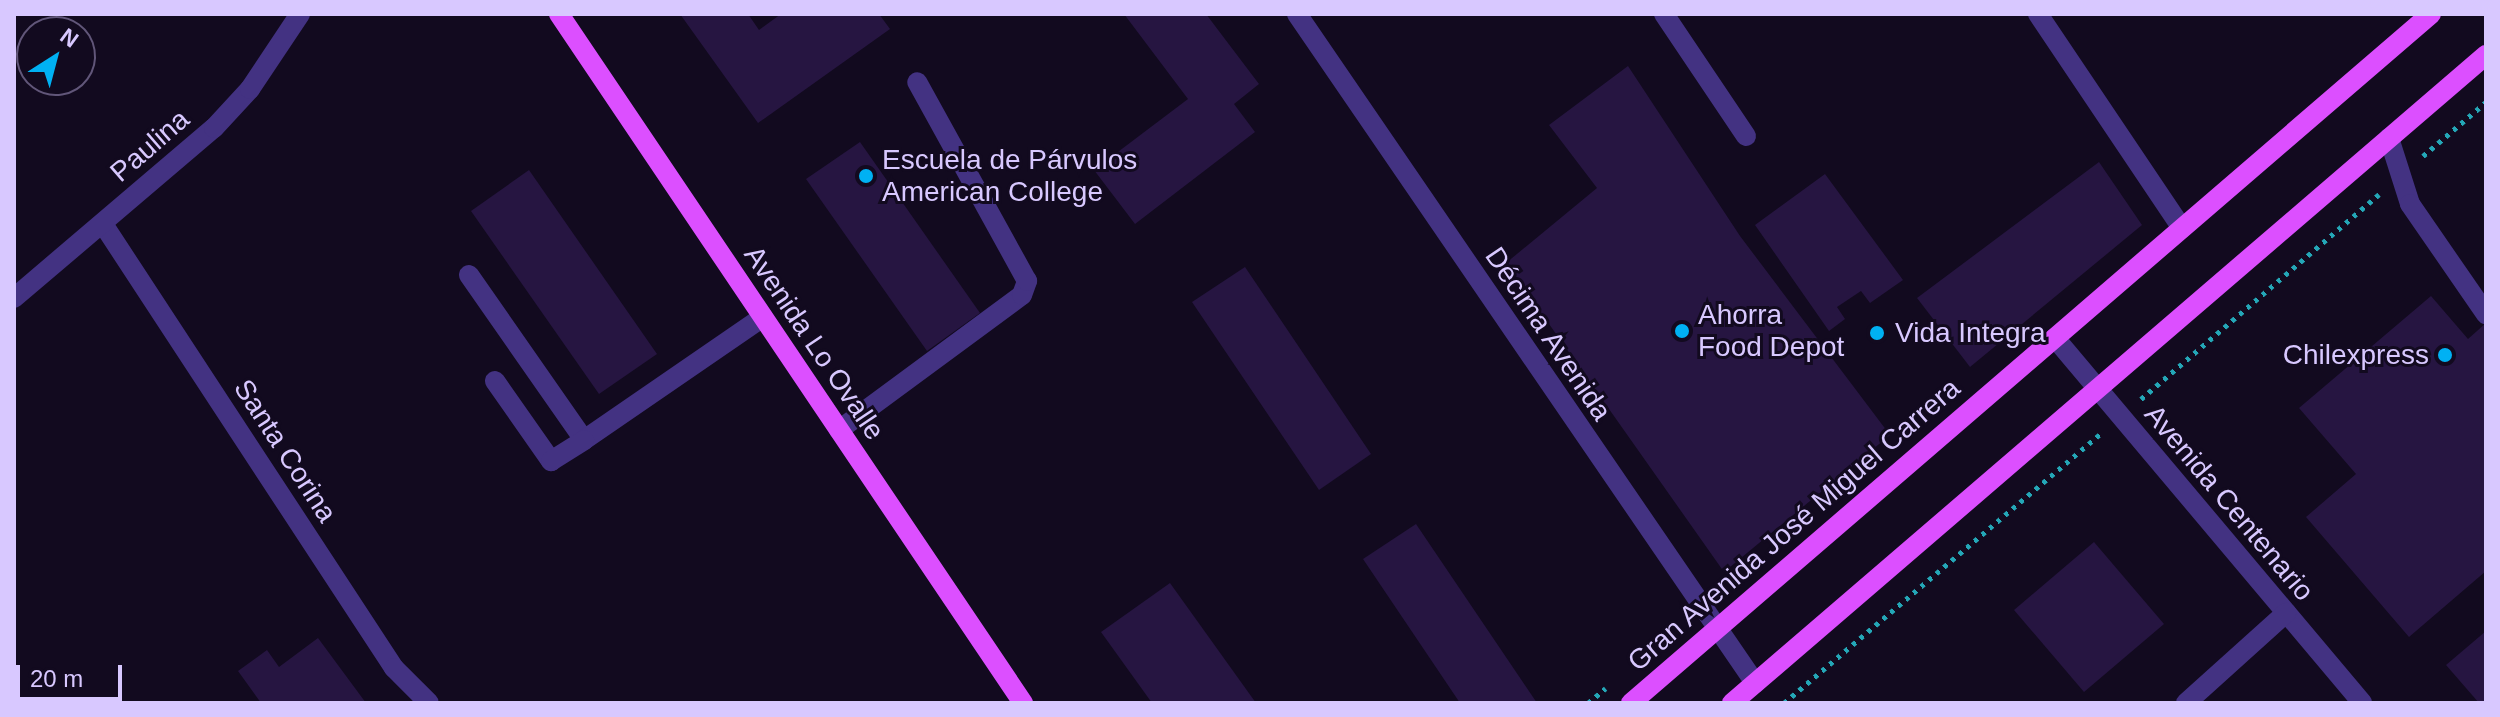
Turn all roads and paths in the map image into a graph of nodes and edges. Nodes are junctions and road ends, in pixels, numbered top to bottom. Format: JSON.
{"nodes":[{"id":1,"x":300,"y":14,"type":"edge"},
{"id":2,"x":559,"y":14,"type":"edge"},
{"id":3,"x":1297,"y":14,"type":"edge"},
{"id":4,"x":1664,"y":14,"type":"edge"},
{"id":5,"x":2038,"y":14,"type":"edge"},
{"id":6,"x":2431,"y":14,"type":"edge"},
{"id":7,"x":2486,"y":55,"type":"edge"},
{"id":8,"x":917,"y":82,"type":"dead end"},
{"id":9,"x":1746,"y":136,"type":"dead end"},
{"id":10,"x":2389,"y":138,"type":"junction"},
{"id":11,"x":103,"y":224,"type":"junction"},
{"id":12,"x":2182,"y":228,"type":"junction"},
{"id":13,"x":469,"y":275,"type":"dead end"},
{"id":14,"x":14,"y":298,"type":"edge"},
{"id":15,"x":2486,"y":314,"type":"edge"},
{"id":16,"x":763,"y":317,"type":"junction"},
{"id":17,"x":2055,"y":338,"type":"junction"},
{"id":18,"x":495,"y":381,"type":"dead end"},
{"id":19,"x":2097,"y":391,"type":"junction"},
{"id":20,"x":839,"y":430,"type":"junction"},
{"id":21,"x":584,"y":440,"type":"junction"},
{"id":22,"x":2286,"y":613,"type":"junction"},
{"id":23,"x":1715,"y":630,"type":"junction"},
{"id":24,"x":1755,"y":683,"type":"junction"},
{"id":25,"x":429,"y":703,"type":"edge"},
{"id":26,"x":1023,"y":703,"type":"edge"},
{"id":27,"x":1631,"y":703,"type":"edge"},
{"id":28,"x":1732,"y":703,"type":"edge"},
{"id":29,"x":2186,"y":703,"type":"edge"},
{"id":30,"x":2362,"y":703,"type":"edge"}],
"edges":[{"from":1,"to":11,"type":"street","name":"Paulina"},
{"from":2,"to":16,"type":"main road","name":"Avenida Lo Ovalle"},
{"from":3,"to":23,"type":"street","name":"Décima Avenida"},
{"from":4,"to":9,"type":"street"},
{"from":5,"to":12,"type":"street"},
{"from":6,"to":12,"type":"main road","name":"Gran Avenida José Miguel Carrera"},
{"from":7,"to":10,"type":"main road"},
{"from":8,"to":20,"type":"street"},
{"from":10,"to":15,"type":"street"},
{"from":10,"to":19,"type":"main road"},
{"from":11,"to":14,"type":"street","name":"Paulina"},
{"from":11,"to":25,"type":"street","name":"Santa Corina"},
{"from":12,"to":17,"type":"main road","name":"Gran Avenida José Miguel Carrera"},
{"from":13,"to":21,"type":"street"},
{"from":16,"to":20,"type":"main road","name":"Avenida Lo Ovalle"},
{"from":16,"to":21,"type":"street"},
{"from":17,"to":19,"type":"street","name":"Avenida Centenario"},
{"from":17,"to":23,"type":"main road","name":"Gran Avenida José Miguel Carrera"},
{"from":18,"to":21,"type":"street"},
{"from":19,"to":22,"type":"street","name":"Avenida Centenario"},
{"from":19,"to":24,"type":"main road"},
{"from":20,"to":26,"type":"main road","name":"Avenida Lo Ovalle"},
{"from":22,"to":29,"type":"street"},
{"from":22,"to":30,"type":"street","name":"Avenida Centenario"},
{"from":23,"to":24,"type":"street","name":"Décima Avenida"},
{"from":23,"to":27,"type":"main road","name":"Gran Avenida José Miguel Carrera"},
{"from":24,"to":28,"type":"main road"}]}
